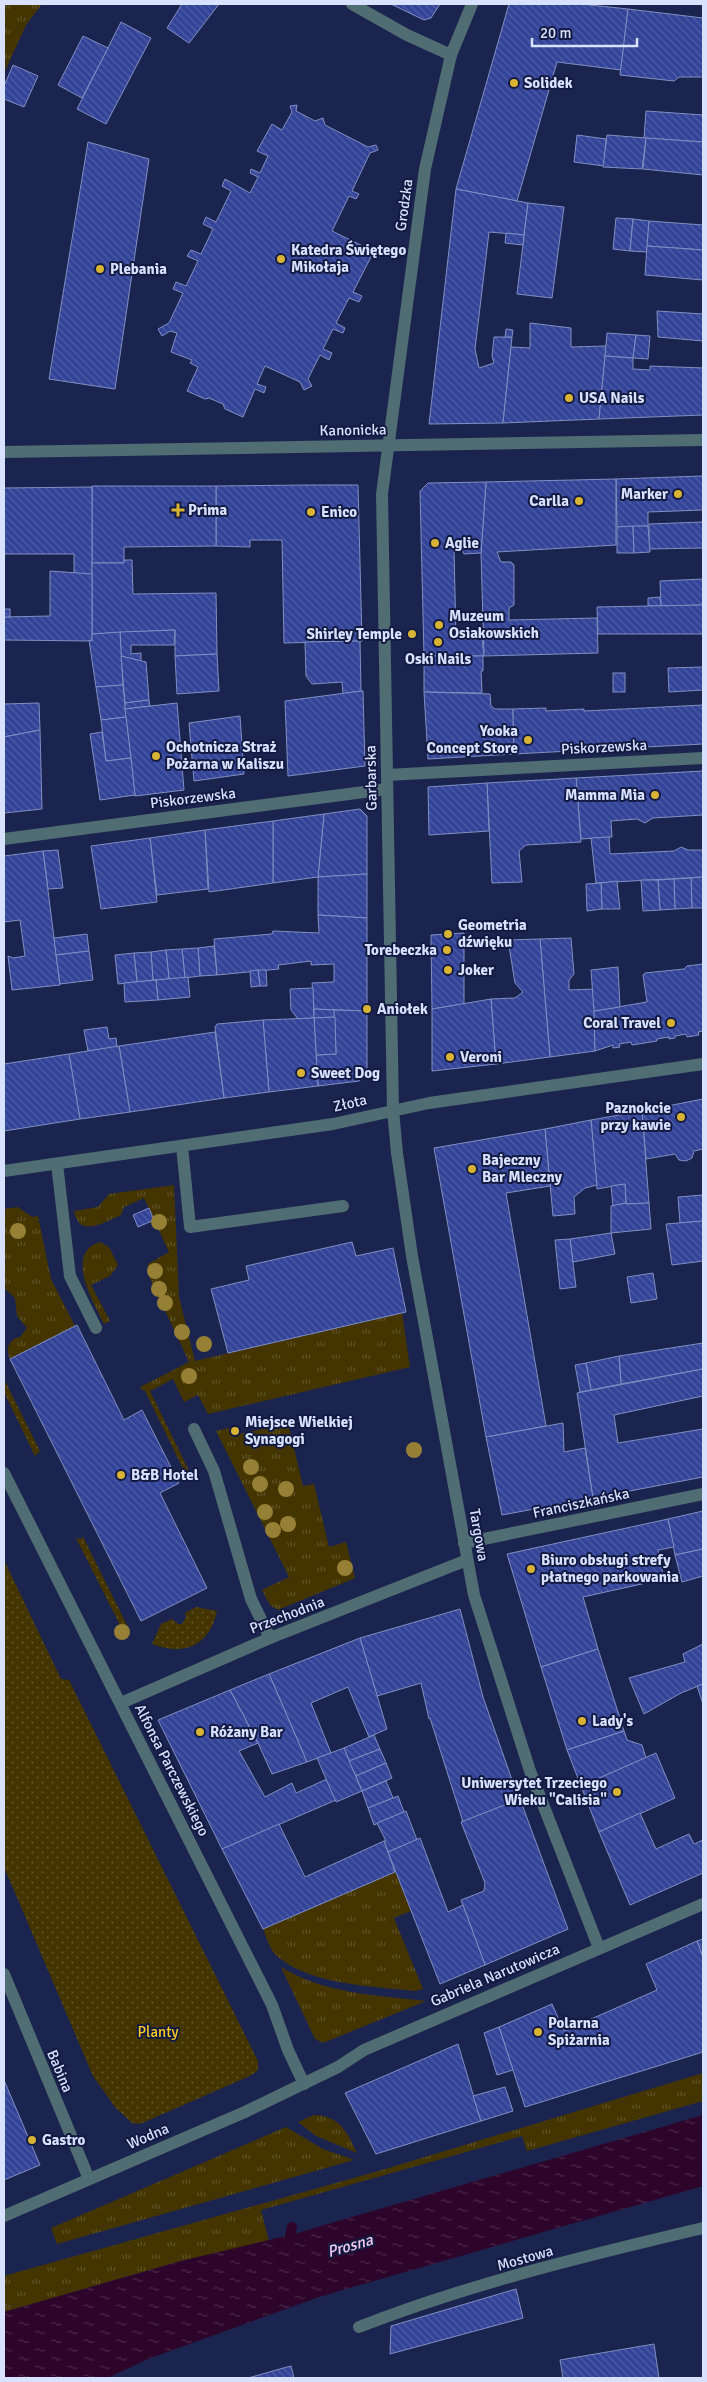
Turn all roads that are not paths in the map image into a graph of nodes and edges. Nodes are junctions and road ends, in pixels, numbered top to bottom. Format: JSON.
{"nodes":[{"id":1,"x":352,"y":4,"type":"edge"},
{"id":2,"x":472,"y":4,"type":"edge"},
{"id":3,"x":451,"y":55,"type":"junction"},
{"id":4,"x":703,"y":440,"type":"edge"},
{"id":5,"x":390,"y":446,"type":"junction"},
{"id":6,"x":4,"y":452,"type":"edge"},
{"id":7,"x":703,"y":758,"type":"edge"},
{"id":8,"x":387,"y":775,"type":"junction"},
{"id":9,"x":387,"y":789,"type":"junction"},
{"id":10,"x":4,"y":839,"type":"edge"},
{"id":11,"x":703,"y":1064,"type":"edge"},
{"id":12,"x":393,"y":1110,"type":"junction"},
{"id":13,"x":182,"y":1146,"type":"junction"},
{"id":14,"x":57,"y":1164,"type":"junction"},
{"id":15,"x":4,"y":1171,"type":"edge"},
{"id":16,"x":342,"y":1206,"type":"dead end"},
{"id":17,"x":96,"y":1328,"type":"dead end"},
{"id":18,"x":194,"y":1429,"type":"dead end"},
{"id":19,"x":4,"y":1473,"type":"edge"},
{"id":20,"x":703,"y":1494,"type":"edge"},
{"id":21,"x":464,"y":1543,"type":"junction"},
{"id":22,"x":466,"y":1560,"type":"junction"},
{"id":23,"x":270,"y":1638,"type":"junction"},
{"id":24,"x":121,"y":1703,"type":"junction"},
{"id":25,"x":703,"y":1904,"type":"edge"},
{"id":26,"x":599,"y":1948,"type":"junction"},
{"id":27,"x":4,"y":1974,"type":"edge"},
{"id":28,"x":304,"y":2084,"type":"junction"},
{"id":29,"x":89,"y":2180,"type":"junction"},
{"id":30,"x":4,"y":2216,"type":"edge"},
{"id":31,"x":703,"y":2228,"type":"edge"},
{"id":32,"x":359,"y":2327,"type":"dead end"}],
"edges":[{"from":1,"to":3,"type":"street"},
{"from":2,"to":3,"type":"street","name":"Grodzka"},
{"from":3,"to":5,"type":"street","name":"Grodzka"},
{"from":4,"to":5,"type":"street","name":"Kanonicka"},
{"from":5,"to":6,"type":"street","name":"Kanonicka"},
{"from":5,"to":8,"type":"street","name":"Garbarska"},
{"from":7,"to":8,"type":"street","name":"Piskorzewska"},
{"from":8,"to":9,"type":"street","name":"Garbarska"},
{"from":9,"to":10,"type":"street","name":"Piskorzewska"},
{"from":9,"to":12,"type":"street","name":"Garbarska"},
{"from":11,"to":12,"type":"street","name":"Złota"},
{"from":12,"to":13,"type":"street","name":"Złota"},
{"from":12,"to":21,"type":"street","name":"Targowa"},
{"from":13,"to":14,"type":"street","name":"Złota"},
{"from":13,"to":16,"type":"street"},
{"from":14,"to":15,"type":"street","name":"Złota"},
{"from":14,"to":17,"type":"street"},
{"from":18,"to":23,"type":"street"},
{"from":19,"to":24,"type":"street","name":"Alfonsa Parczewskiego"},
{"from":20,"to":21,"type":"street","name":"Franciszkańska"},
{"from":21,"to":22,"type":"street","name":"Targowa"},
{"from":22,"to":23,"type":"street","name":"Przechodnia"},
{"from":22,"to":26,"type":"street","name":"Targowa"},
{"from":23,"to":24,"type":"street","name":"Przechodnia"},
{"from":24,"to":28,"type":"street","name":"Alfonsa Parczewskiego"},
{"from":25,"to":26,"type":"street","name":"Gabriela Narutowicza"},
{"from":26,"to":28,"type":"street","name":"Gabriela Narutowicza"},
{"from":27,"to":29,"type":"street","name":"Babina"},
{"from":28,"to":29,"type":"street","name":"Wodna"},
{"from":29,"to":30,"type":"street","name":"Wodna"},
{"from":31,"to":32,"type":"street","name":"Mostowa"}]}
